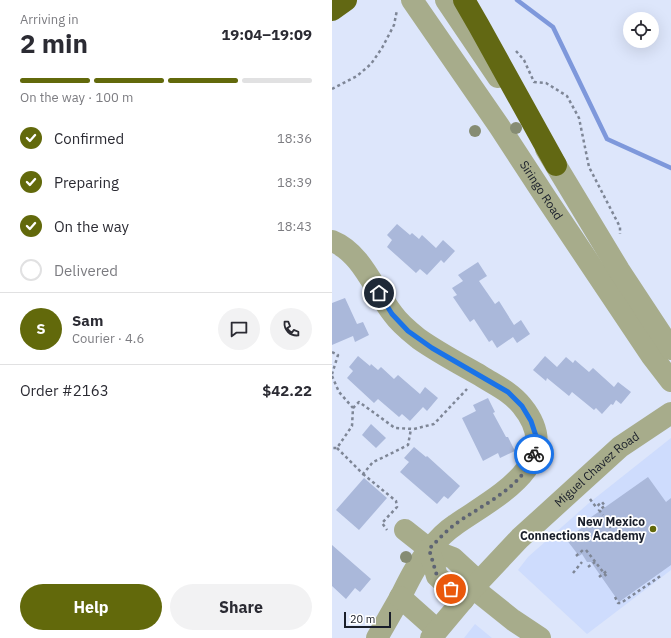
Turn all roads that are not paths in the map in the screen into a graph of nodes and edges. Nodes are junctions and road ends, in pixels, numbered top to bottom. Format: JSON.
{"nodes":[{"id":1,"x":346,"y":0,"type":"edge"},
{"id":2,"x":446,"y":0,"type":"edge"},
{"id":3,"x":464,"y":0,"type":"edge"},
{"id":4,"x":406,"y":3,"type":"edge"},
{"id":5,"x":332,"y":10,"type":"edge"},
{"id":6,"x":556,"y":165,"type":"junction"},
{"id":7,"x":332,"y":241,"type":"edge"},
{"id":8,"x":671,"y":349,"type":"edge"},
{"id":9,"x":671,"y":381,"type":"edge"},
{"id":10,"x":671,"y":413,"type":"edge"},
{"id":11,"x":405,"y":530,"type":"dead end"},
{"id":12,"x":429,"y":549,"type":"junction"},
{"id":13,"x":472,"y":590,"type":"junction"},
{"id":14,"x":400,"y":597,"type":"junction"},
{"id":15,"x":434,"y":634,"type":"edge"},
{"id":16,"x":377,"y":638,"type":"edge"},
{"id":17,"x":540,"y":638,"type":"edge"}],
"edges":[{"from":1,"to":5,"type":"highway"},
{"from":2,"to":6,"type":"street","name":"Siringo Road"},
{"from":3,"to":6,"type":"highway"},
{"from":4,"to":9,"type":"street","name":"Siringo Road"},
{"from":6,"to":8,"type":"street","name":"Siringo Road"},
{"from":7,"to":12,"type":"street"},
{"from":10,"to":13,"type":"street","name":"Miguel Chavez Road"},
{"from":11,"to":12,"type":"street"},
{"from":12,"to":13,"type":"street"},
{"from":12,"to":14,"type":"street"},
{"from":13,"to":15,"type":"street","name":"Miguel Chavez Road"},
{"from":13,"to":17,"type":"street"},
{"from":14,"to":15,"type":"street"},
{"from":14,"to":16,"type":"street"}]}
